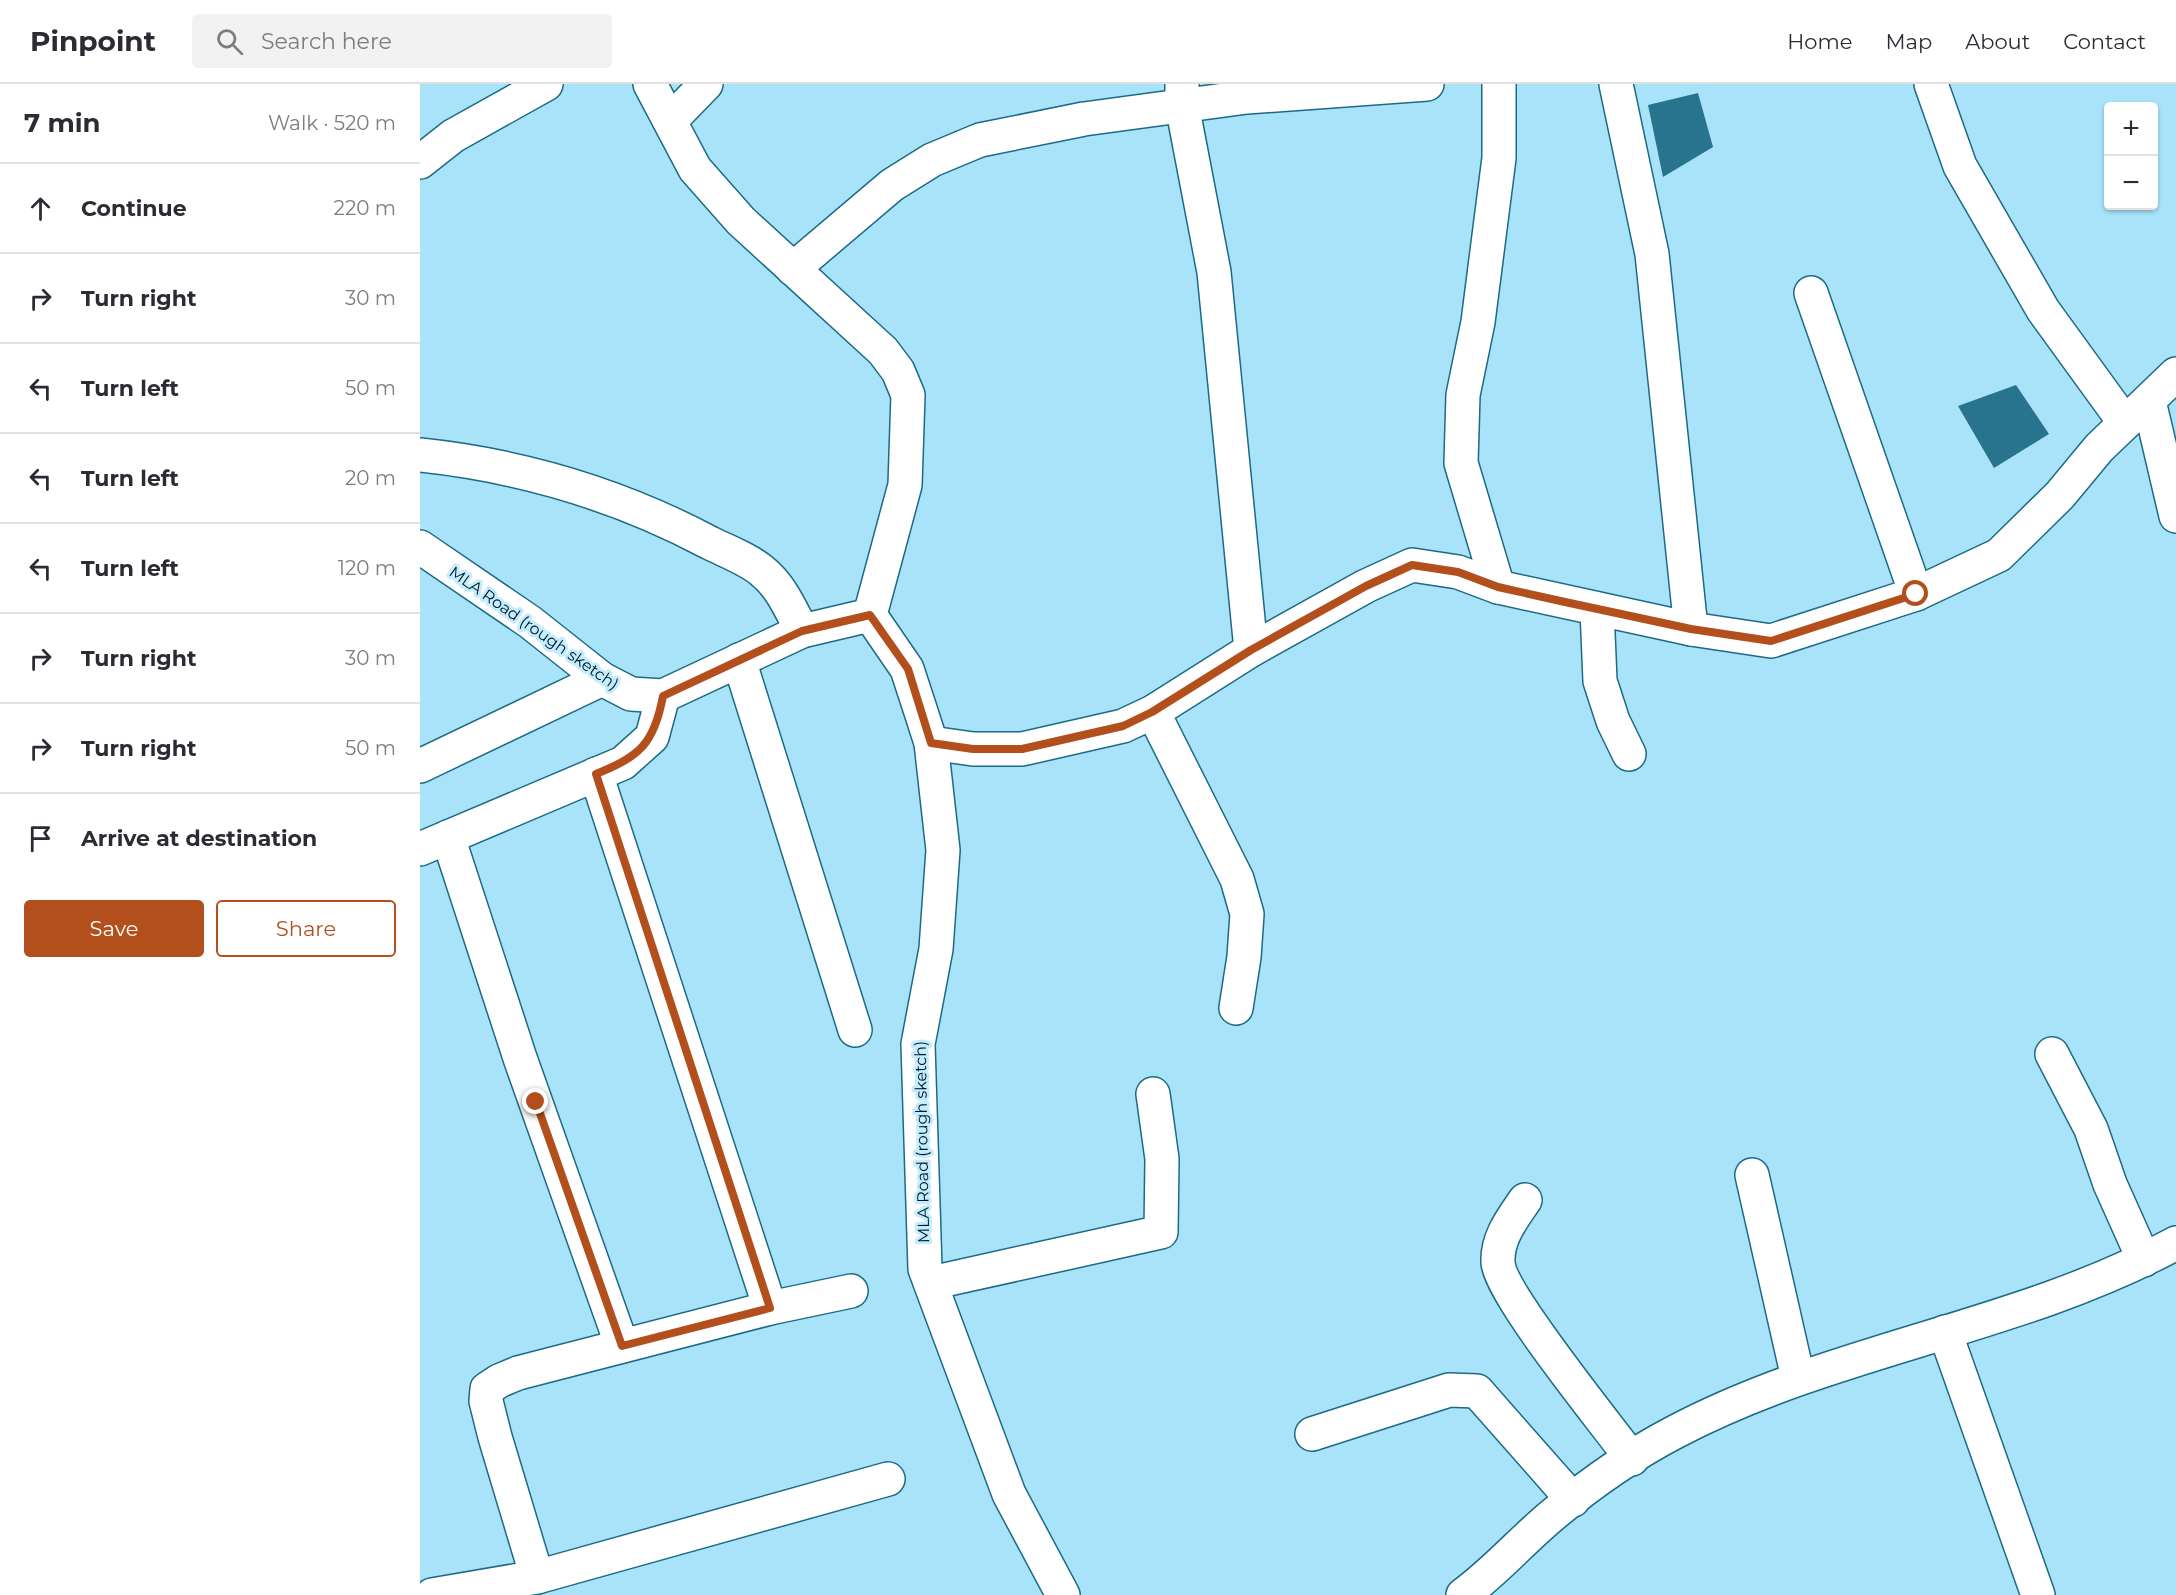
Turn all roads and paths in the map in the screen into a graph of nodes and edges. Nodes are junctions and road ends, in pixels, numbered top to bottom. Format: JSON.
{"nodes":[{"id":1,"x":546,"y":84,"type":"edge"},
{"id":2,"x":651,"y":84,"type":"edge"},
{"id":3,"x":706,"y":84,"type":"edge"},
{"id":4,"x":1427,"y":84,"type":"edge"},
{"id":5,"x":1499,"y":84,"type":"edge"},
{"id":6,"x":1616,"y":84,"type":"edge"},
{"id":7,"x":1931,"y":84,"type":"edge"},
{"id":8,"x":1182,"y":95,"type":"edge"},
{"id":9,"x":670,"y":120,"type":"junction"},
{"id":10,"x":420,"y":162,"type":"edge"},
{"id":11,"x":793,"y":268,"type":"junction"},
{"id":12,"x":1811,"y":293,"type":"dead end"},
{"id":13,"x":2176,"y":374,"type":"edge"},
{"id":14,"x":2149,"y":401,"type":"junction"},
{"id":15,"x":2125,"y":423,"type":"junction"},
{"id":16,"x":420,"y":455,"type":"edge"},
{"id":17,"x":2176,"y":516,"type":"edge"},
{"id":18,"x":420,"y":547,"type":"edge"},
{"id":19,"x":449,"y":569,"type":"junction"},
{"id":20,"x":420,"y":582,"type":"edge"},
{"id":21,"x":1498,"y":587,"type":"junction"},
{"id":22,"x":1916,"y":594,"type":"junction"},
{"id":23,"x":1597,"y":609,"type":"junction"},
{"id":24,"x":870,"y":615,"type":"junction"},
{"id":25,"x":1691,"y":629,"type":"junction"},
{"id":26,"x":802,"y":631,"type":"junction"},
{"id":27,"x":1251,"y":650,"type":"junction"},
{"id":28,"x":739,"y":660,"type":"junction"},
{"id":29,"x":602,"y":679,"type":"junction"},
{"id":30,"x":663,"y":696,"type":"junction"},
{"id":31,"x":1152,"y":712,"type":"junction"},
{"id":32,"x":931,"y":743,"type":"junction"},
{"id":33,"x":1629,"y":754,"type":"dead end"},
{"id":34,"x":420,"y":766,"type":"edge"},
{"id":35,"x":596,"y":774,"type":"junction"},
{"id":36,"x":434,"y":843,"type":"edge"},
{"id":37,"x":1236,"y":1008,"type":"dead end"},
{"id":38,"x":855,"y":1030,"type":"dead end"},
{"id":39,"x":2052,"y":1054,"type":"dead end"},
{"id":40,"x":1153,"y":1094,"type":"dead end"},
{"id":41,"x":1752,"y":1175,"type":"dead end"},
{"id":42,"x":1525,"y":1200,"type":"dead end"},
{"id":43,"x":2176,"y":1243,"type":"edge"},
{"id":44,"x":2144,"y":1260,"type":"junction"},
{"id":45,"x":931,"y":1283,"type":"junction"},
{"id":46,"x":851,"y":1291,"type":"dead end"},
{"id":47,"x":770,"y":1308,"type":"junction"},
{"id":48,"x":1945,"y":1332,"type":"junction"},
{"id":49,"x":622,"y":1346,"type":"junction"},
{"id":50,"x":1798,"y":1377,"type":"junction"},
{"id":51,"x":1312,"y":1434,"type":"dead end"},
{"id":52,"x":1632,"y":1459,"type":"junction"},
{"id":53,"x":888,"y":1479,"type":"dead end"},
{"id":54,"x":1573,"y":1500,"type":"junction"},
{"id":55,"x":537,"y":1577,"type":"junction"},
{"id":56,"x":432,"y":1595,"type":"edge"},
{"id":57,"x":1063,"y":1595,"type":"edge"},
{"id":58,"x":1463,"y":1595,"type":"edge"},
{"id":59,"x":2038,"y":1595,"type":"edge"}],
"edges":[{"from":1,"to":10,"type":"street"},
{"from":2,"to":9,"type":"street"},
{"from":3,"to":9,"type":"street"},
{"from":4,"to":8,"type":"street"},
{"from":5,"to":21,"type":"street"},
{"from":6,"to":25,"type":"street"},
{"from":7,"to":15,"type":"street"},
{"from":8,"to":11,"type":"street"},
{"from":8,"to":27,"type":"street"},
{"from":9,"to":11,"type":"street"},
{"from":11,"to":24,"type":"street"},
{"from":12,"to":22,"type":"street"},
{"from":13,"to":14,"type":"street"},
{"from":14,"to":15,"type":"street"},
{"from":14,"to":17,"type":"street"},
{"from":15,"to":22,"type":"street"},
{"from":16,"to":26,"type":"street"},
{"from":18,"to":19,"type":"street","name":"MLA Road (rough sketch)"},
{"from":19,"to":20,"type":"street"},
{"from":19,"to":29,"type":"street","name":"MLA Road (rough sketch)"},
{"from":21,"to":23,"type":"street"},
{"from":21,"to":27,"type":"street"},
{"from":22,"to":25,"type":"street"},
{"from":23,"to":25,"type":"street"},
{"from":23,"to":33,"type":"street"},
{"from":24,"to":26,"type":"street","name":"MLA Road (rough sketch)"},
{"from":24,"to":32,"type":"street","name":"MLA Road (rough sketch)"},
{"from":26,"to":28,"type":"street","name":"MLA Road (rough sketch)"},
{"from":27,"to":31,"type":"street"},
{"from":28,"to":30,"type":"street","name":"MLA Road (rough sketch)"},
{"from":28,"to":38,"type":"street"},
{"from":29,"to":30,"type":"street","name":"MLA Road (rough sketch)"},
{"from":29,"to":34,"type":"street"},
{"from":30,"to":35,"type":"street"},
{"from":31,"to":32,"type":"street"},
{"from":31,"to":37,"type":"street"},
{"from":32,"to":45,"type":"street","name":"MLA Road (rough sketch)"},
{"from":35,"to":36,"type":"street"},
{"from":35,"to":47,"type":"street"},
{"from":36,"to":49,"type":"street"},
{"from":39,"to":44,"type":"street"},
{"from":40,"to":45,"type":"street"},
{"from":41,"to":50,"type":"street"},
{"from":42,"to":52,"type":"street"},
{"from":43,"to":44,"type":"street"},
{"from":44,"to":48,"type":"street"},
{"from":45,"to":57,"type":"street","name":"MLA Road (rough sketch)"},
{"from":46,"to":47,"type":"street"},
{"from":47,"to":49,"type":"street"},
{"from":48,"to":50,"type":"street"},
{"from":48,"to":59,"type":"street"},
{"from":49,"to":55,"type":"street"},
{"from":50,"to":52,"type":"street"},
{"from":51,"to":54,"type":"street"},
{"from":52,"to":54,"type":"street"},
{"from":53,"to":55,"type":"street"},
{"from":54,"to":58,"type":"street"},
{"from":55,"to":56,"type":"street"}]}
